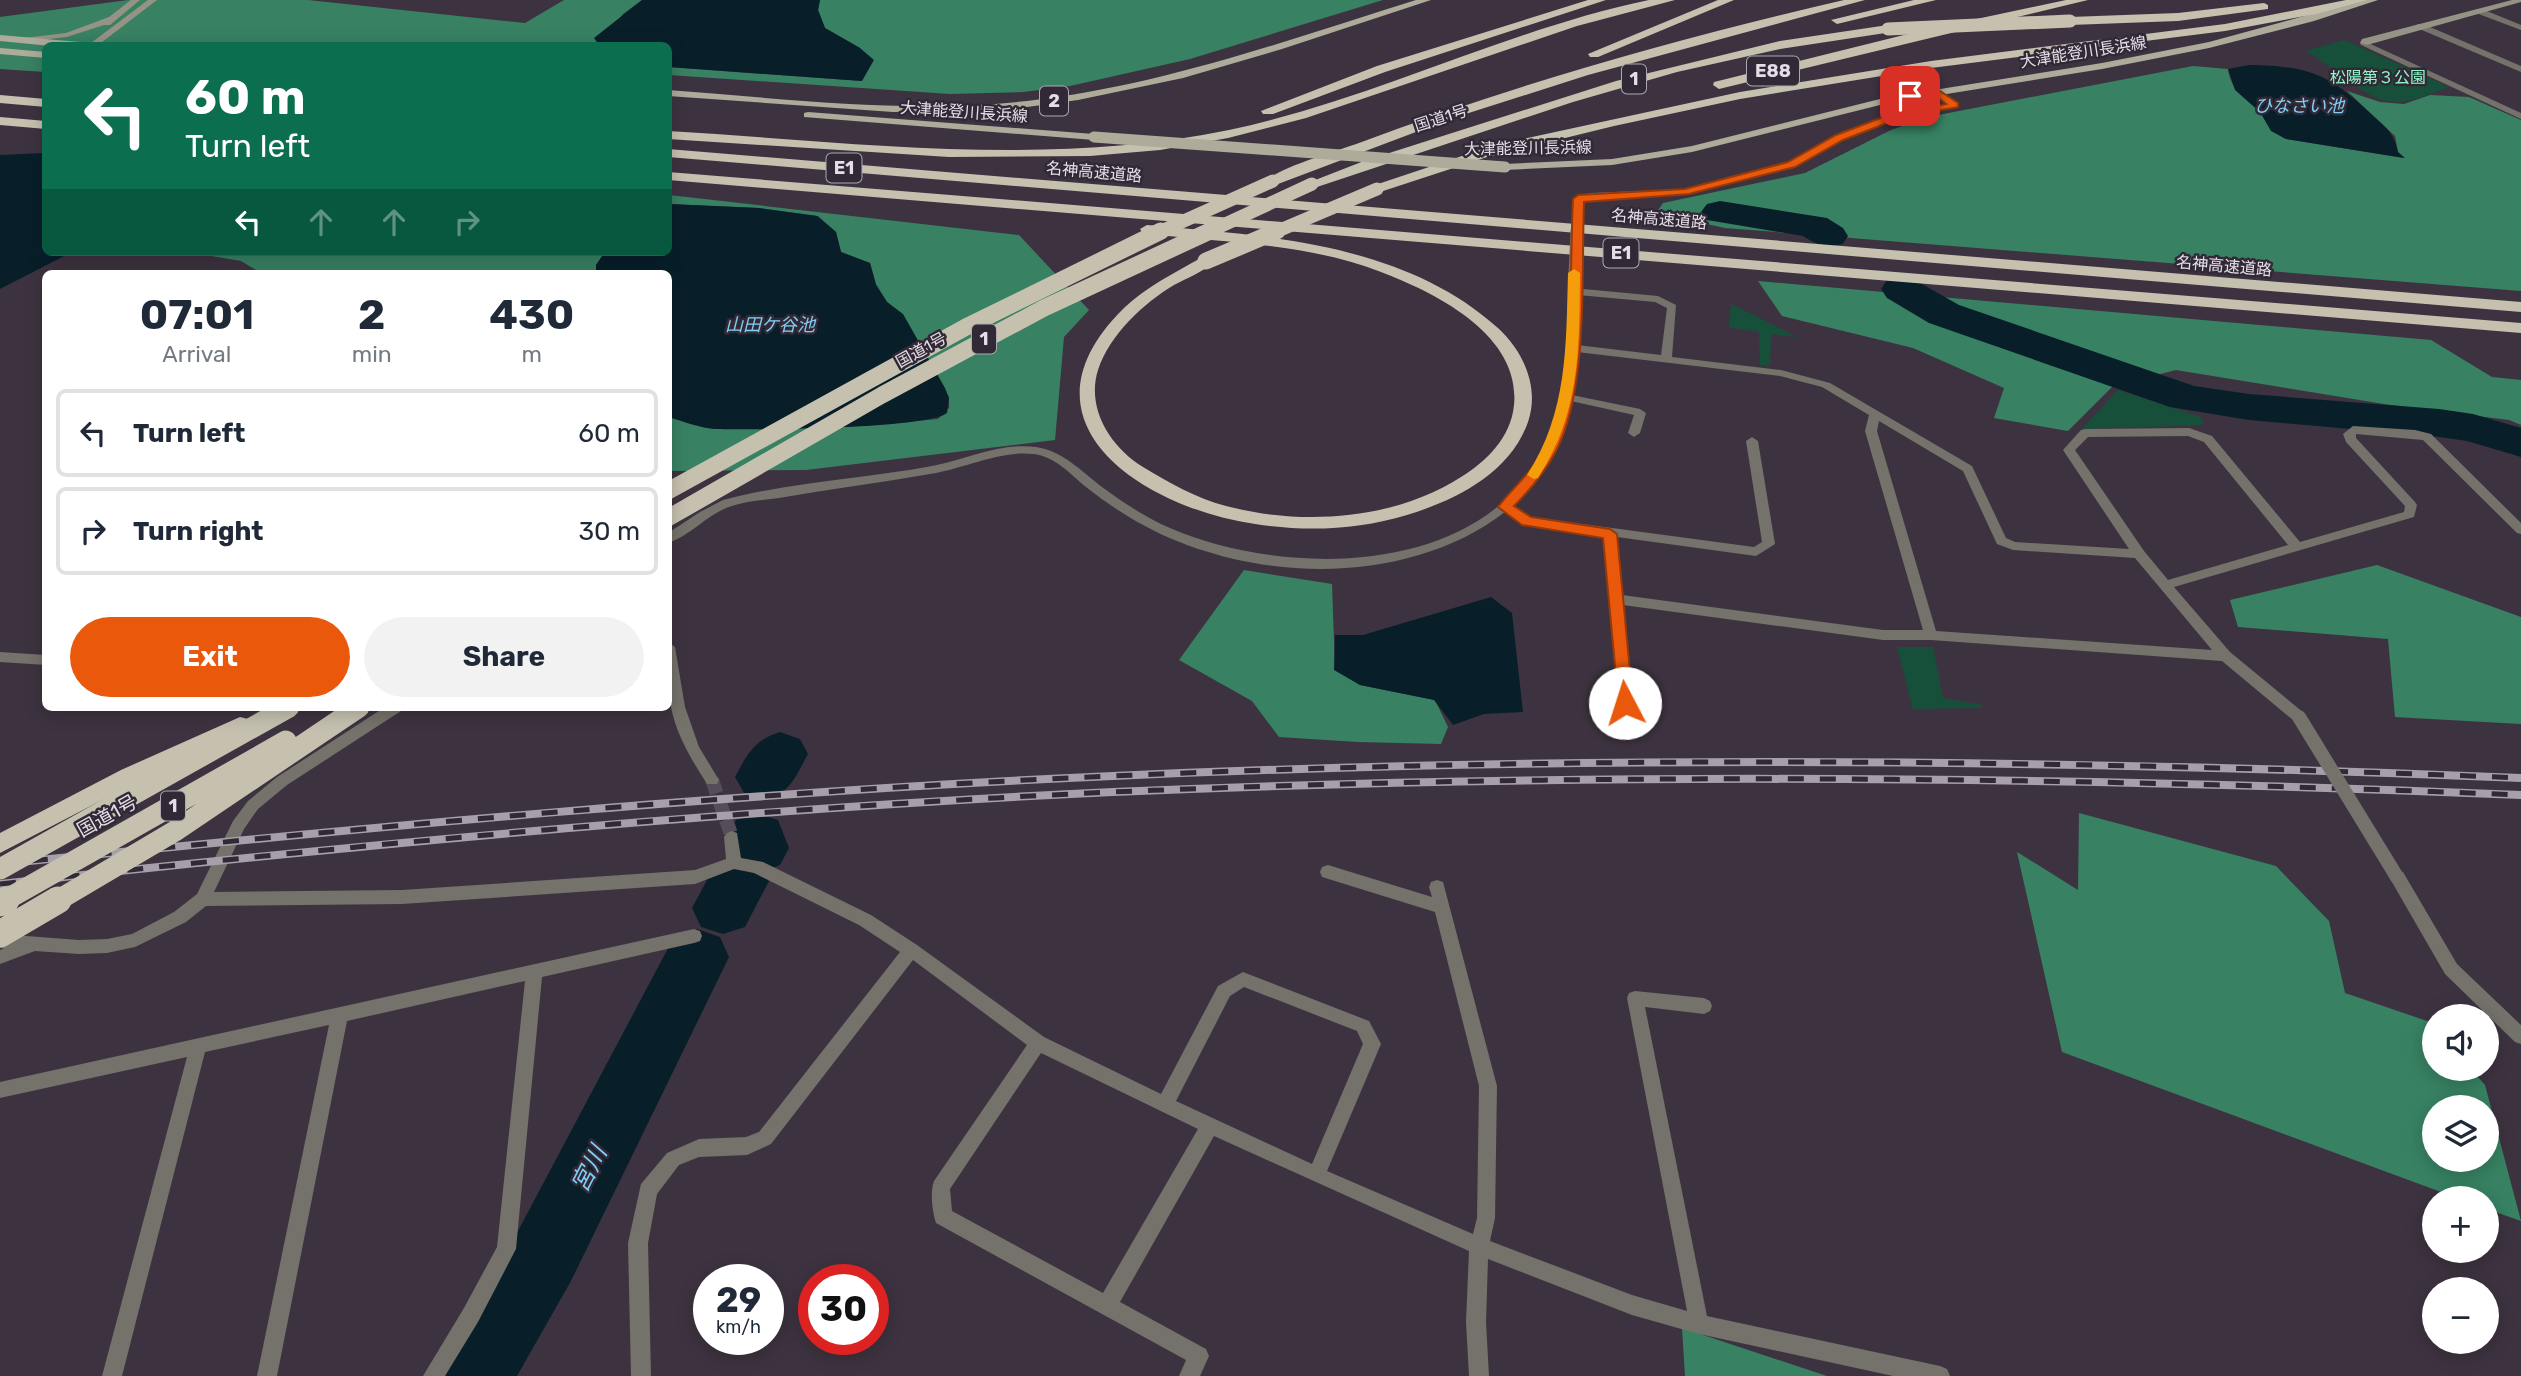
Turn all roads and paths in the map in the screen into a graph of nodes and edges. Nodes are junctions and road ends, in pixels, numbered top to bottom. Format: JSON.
{"nodes":[{"id":1,"x":136,"y":0,"type":"edge"},
{"id":2,"x":153,"y":0,"type":"edge"},
{"id":3,"x":1413,"y":0,"type":"edge"},
{"id":4,"x":1426,"y":0,"type":"edge"},
{"id":5,"x":1601,"y":0,"type":"edge"},
{"id":6,"x":1669,"y":0,"type":"edge"},
{"id":7,"x":1728,"y":0,"type":"edge"},
{"id":8,"x":1859,"y":0,"type":"edge"},
{"id":9,"x":1930,"y":0,"type":"edge"},
{"id":10,"x":2082,"y":0,"type":"edge"},
{"id":11,"x":2301,"y":0,"type":"edge"},
{"id":12,"x":2361,"y":0,"type":"edge"},
{"id":13,"x":2372,"y":0,"type":"edge"},
{"id":14,"x":2521,"y":0,"type":"edge"},
{"id":15,"x":1396,"y":9,"type":"junction"},
{"id":16,"x":2479,"y":11,"type":"junction"},
{"id":17,"x":112,"y":19,"type":"junction"},
{"id":18,"x":2420,"y":26,"type":"junction"},
{"id":19,"x":2521,"y":28,"type":"edge"},
{"id":20,"x":0,"y":38,"type":"edge"},
{"id":21,"x":24,"y":40,"type":"junction"},
{"id":22,"x":48,"y":42,"type":"edge"},
{"id":23,"x":86,"y":42,"type":"edge"},
{"id":24,"x":88,"y":42,"type":"edge"},
{"id":25,"x":0,"y":51,"type":"edge"},
{"id":26,"x":42,"y":55,"type":"edge"},
{"id":27,"x":2521,"y":69,"type":"edge"},
{"id":28,"x":1937,"y":92,"type":"junction"},
{"id":29,"x":672,"y":93,"type":"edge"},
{"id":30,"x":0,"y":99,"type":"edge"},
{"id":31,"x":42,"y":102,"type":"edge"},
{"id":32,"x":672,"y":104,"type":"edge"},
{"id":33,"x":2521,"y":116,"type":"edge"},
{"id":34,"x":0,"y":121,"type":"edge"},
{"id":35,"x":42,"y":125,"type":"edge"},
{"id":36,"x":672,"y":135,"type":"edge"},
{"id":37,"x":1089,"y":152,"type":"junction"},
{"id":38,"x":672,"y":153,"type":"edge"},
{"id":39,"x":1487,"y":153,"type":"junction"},
{"id":40,"x":1387,"y":156,"type":"junction"},
{"id":41,"x":1314,"y":164,"type":"junction"},
{"id":42,"x":672,"y":176,"type":"edge"},
{"id":43,"x":720,"y":180,"type":"junction"},
{"id":44,"x":1573,"y":291,"type":"junction"},
{"id":45,"x":2521,"y":307,"type":"edge"},
{"id":46,"x":2521,"y":328,"type":"edge"},
{"id":47,"x":1573,"y":348,"type":"junction"},
{"id":48,"x":1666,"y":359,"type":"junction"},
{"id":49,"x":1567,"y":397,"type":"junction"},
{"id":50,"x":1875,"y":415,"type":"junction"},
{"id":51,"x":1634,"y":433,"type":"dead end"},
{"id":52,"x":1752,"y":441,"type":"dead end"},
{"id":53,"x":672,"y":489,"type":"edge"},
{"id":54,"x":1505,"y":507,"type":"junction"},
{"id":55,"x":672,"y":516,"type":"edge"},
{"id":56,"x":2521,"y":530,"type":"edge"},
{"id":57,"x":1610,"y":534,"type":"junction"},
{"id":58,"x":672,"y":537,"type":"edge"},
{"id":59,"x":2297,"y":547,"type":"junction"},
{"id":60,"x":2139,"y":554,"type":"junction"},
{"id":61,"x":2167,"y":585,"type":"junction"},
{"id":62,"x":1616,"y":599,"type":"junction"},
{"id":63,"x":1931,"y":635,"type":"junction"},
{"id":64,"x":2225,"y":656,"type":"junction"},
{"id":65,"x":0,"y":657,"type":"edge"},
{"id":66,"x":42,"y":660,"type":"edge"},
{"id":67,"x":672,"y":671,"type":"edge"},
{"id":68,"x":1625,"y":703,"type":"dead end"},
{"id":69,"x":269,"y":711,"type":"edge"},
{"id":70,"x":282,"y":711,"type":"edge"},
{"id":71,"x":339,"y":711,"type":"edge"},
{"id":72,"x":353,"y":711,"type":"edge"},
{"id":73,"x":390,"y":711,"type":"edge"},
{"id":74,"x":712,"y":780,"type":"tunnel mouth"},
{"id":75,"x":732,"y":837,"type":"tunnel mouth"},
{"id":76,"x":0,"y":844,"type":"edge"},
{"id":77,"x":734,"y":863,"type":"junction"},
{"id":78,"x":0,"y":869,"type":"edge"},
{"id":79,"x":1328,"y":872,"type":"dead end"},
{"id":80,"x":1437,"y":887,"type":"dead end"},
{"id":81,"x":202,"y":899,"type":"junction"},
{"id":82,"x":0,"y":903,"type":"edge"},
{"id":83,"x":1442,"y":907,"type":"junction"},
{"id":84,"x":0,"y":933,"type":"edge"},
{"id":85,"x":694,"y":936,"type":"dead end"},
{"id":86,"x":0,"y":941,"type":"edge"},
{"id":87,"x":31,"y":945,"type":"junction"},
{"id":88,"x":911,"y":950,"type":"junction"},
{"id":89,"x":0,"y":957,"type":"edge"},
{"id":90,"x":534,"y":972,"type":"junction"},
{"id":91,"x":1704,"y":1006,"type":"dead end"},
{"id":92,"x":340,"y":1014,"type":"junction"},
{"id":93,"x":2521,"y":1036,"type":"edge"},
{"id":94,"x":1038,"y":1043,"type":"junction"},
{"id":95,"x":198,"y":1046,"type":"junction"},
{"id":96,"x":0,"y":1090,"type":"edge"},
{"id":97,"x":1164,"y":1105,"type":"junction"},
{"id":98,"x":1210,"y":1126,"type":"junction"},
{"id":99,"x":1316,"y":1175,"type":"junction"},
{"id":100,"x":1479,"y":1246,"type":"junction"},
{"id":101,"x":1107,"y":1305,"type":"junction"},
{"id":102,"x":1699,"y":1324,"type":"junction"},
{"id":103,"x":112,"y":1376,"type":"edge"},
{"id":104,"x":267,"y":1376,"type":"edge"},
{"id":105,"x":433,"y":1376,"type":"edge"},
{"id":106,"x":641,"y":1376,"type":"edge"},
{"id":107,"x":1189,"y":1376,"type":"edge"},
{"id":108,"x":1479,"y":1376,"type":"edge"},
{"id":109,"x":1940,"y":1376,"type":"edge"}],
"edges":[{"from":1,"to":17,"type":"street"},
{"from":2,"to":24,"type":"street"},
{"from":3,"to":15,"type":"street"},
{"from":4,"to":15,"type":"main road","name":"大津能登川長浜線","number":"2"},
{"from":5,"to":37,"type":"highway"},
{"from":6,"to":37,"type":"highway"},
{"from":7,"to":41,"type":"highway","name":"国道1号","number":"1"},
{"from":8,"to":41,"type":"highway"},
{"from":9,"to":40,"type":"highway","number":"E88"},
{"from":10,"to":39,"type":"highway","number":"E88"},
{"from":11,"to":40,"type":"highway","name":"国道1号","number":"1","bridge":true},
{"from":12,"to":39,"type":"highway"},
{"from":13,"to":28,"type":"main road","name":"大津能登川長浜線","number":"2"},
{"from":14,"to":16,"type":"street"},
{"from":15,"to":29,"type":"main road","name":"大津能登川長浜線","number":"2"},
{"from":16,"to":18,"type":"street"},
{"from":16,"to":19,"type":"street"},
{"from":17,"to":21,"type":"street"},
{"from":17,"to":23,"type":"street"},
{"from":18,"to":27,"type":"street"},
{"from":18,"to":33,"type":"street"},
{"from":20,"to":21,"type":"main road"},
{"from":21,"to":22,"type":"main road"},
{"from":25,"to":26,"type":"main road"},
{"from":28,"to":32,"type":"main road","name":"大津能登川長浜線","number":"2","bridge":true},
{"from":28,"to":44,"type":"street","bridge":true},
{"from":30,"to":31,"type":"highway"},
{"from":34,"to":35,"type":"highway"},
{"from":36,"to":37,"type":"highway"},
{"from":38,"to":45,"type":"highway","name":"名神高速道路","number":"E1"},
{"from":39,"to":43,"type":"highway","number":"E88","bridge":true},
{"from":40,"to":55,"type":"highway","name":"国道1号","number":"1","bridge":true},
{"from":41,"to":53,"type":"highway","name":"国道1号","number":"1","bridge":true},
{"from":42,"to":43,"type":"highway","name":"名神高速道路","number":"E1"},
{"from":43,"to":46,"type":"highway","name":"名神高速道路","number":"E1"},
{"from":44,"to":47,"type":"street"},
{"from":44,"to":48,"type":"street"},
{"from":47,"to":48,"type":"street"},
{"from":47,"to":49,"type":"street"},
{"from":48,"to":50,"type":"street"},
{"from":49,"to":51,"type":"street"},
{"from":49,"to":54,"type":"street"},
{"from":50,"to":60,"type":"street"},
{"from":50,"to":63,"type":"street"},
{"from":52,"to":57,"type":"street"},
{"from":54,"to":57,"type":"street"},
{"from":54,"to":58,"type":"street"},
{"from":56,"to":59,"type":"street"},
{"from":57,"to":62,"type":"street"},
{"from":59,"to":60,"type":"street"},
{"from":59,"to":61,"type":"street"},
{"from":60,"to":61,"type":"street"},
{"from":61,"to":64,"type":"street"},
{"from":62,"to":63,"type":"street"},
{"from":62,"to":68,"type":"street"},
{"from":63,"to":64,"type":"street"},
{"from":64,"to":93,"type":"street","bridge":true},
{"from":65,"to":66,"type":"street"},
{"from":67,"to":74,"type":"street"},
{"from":69,"to":76,"type":"highway"},
{"from":70,"to":78,"type":"highway","name":"国道1号","number":"1","bridge":true},
{"from":71,"to":82,"type":"highway","name":"国道1号","number":"1","bridge":true},
{"from":72,"to":84,"type":"highway","bridge":true},
{"from":73,"to":81,"type":"street"},
{"from":75,"to":77,"type":"street"},
{"from":77,"to":81,"type":"street"},
{"from":77,"to":88,"type":"street"},
{"from":79,"to":83,"type":"street"},
{"from":80,"to":83,"type":"street"},
{"from":81,"to":87,"type":"street"},
{"from":83,"to":100,"type":"street"},
{"from":85,"to":90,"type":"street"},
{"from":86,"to":87,"type":"street"},
{"from":87,"to":89,"type":"street"},
{"from":88,"to":94,"type":"street"},
{"from":88,"to":106,"type":"street"},
{"from":90,"to":92,"type":"street"},
{"from":90,"to":105,"type":"street"},
{"from":91,"to":102,"type":"street"},
{"from":92,"to":95,"type":"street"},
{"from":92,"to":104,"type":"street"},
{"from":94,"to":97,"type":"street"},
{"from":94,"to":101,"type":"street"},
{"from":95,"to":96,"type":"street"},
{"from":95,"to":103,"type":"street"},
{"from":97,"to":98,"type":"street"},
{"from":97,"to":99,"type":"street"},
{"from":98,"to":99,"type":"street"},
{"from":98,"to":101,"type":"street"},
{"from":99,"to":100,"type":"street"},
{"from":100,"to":102,"type":"street"},
{"from":100,"to":108,"type":"street"},
{"from":101,"to":107,"type":"street"},
{"from":102,"to":109,"type":"street"}]}
